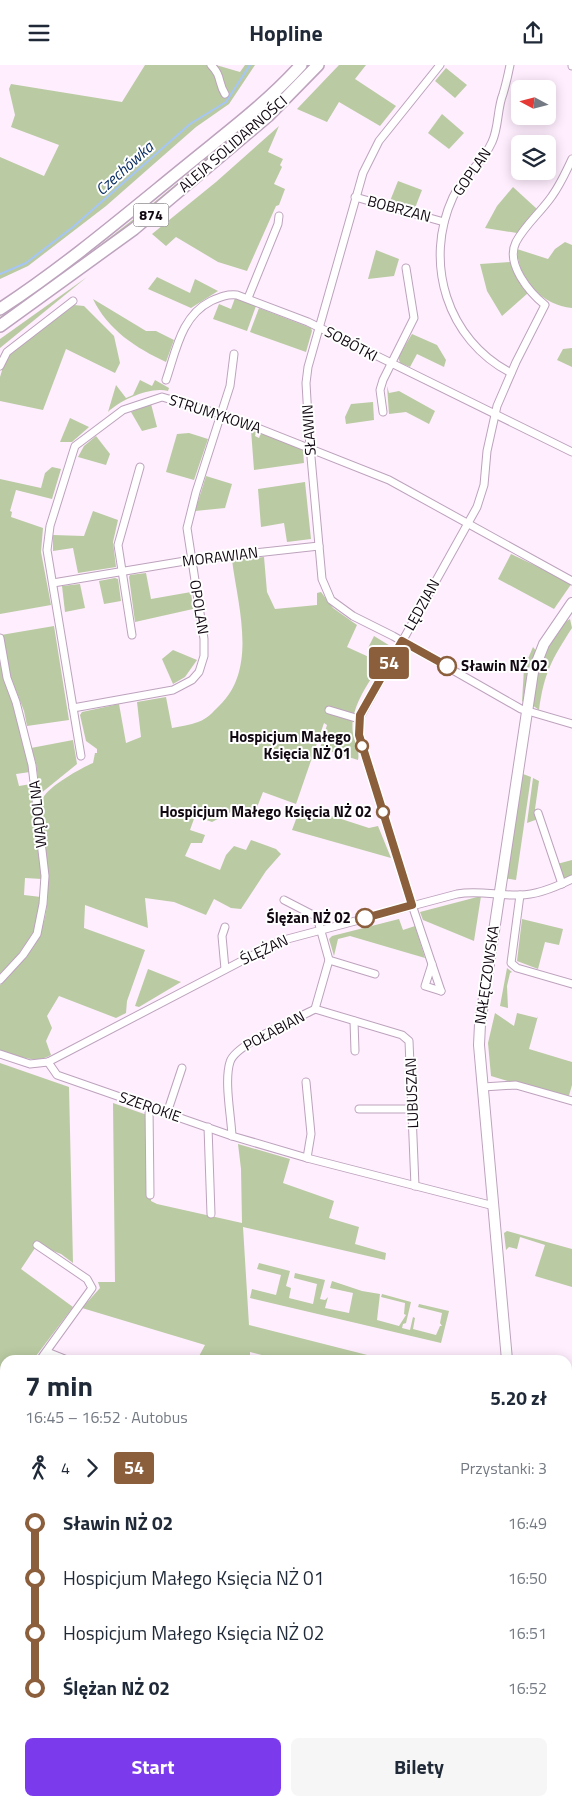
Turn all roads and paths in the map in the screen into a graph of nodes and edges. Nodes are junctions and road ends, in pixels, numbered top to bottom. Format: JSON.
{"nodes":[{"id":1,"x":211,"y":65,"type":"edge"},
{"id":2,"x":294,"y":65,"type":"edge"},
{"id":3,"x":302,"y":65,"type":"edge"},
{"id":4,"x":318,"y":65,"type":"edge"},
{"id":5,"x":440,"y":65,"type":"edge"},
{"id":6,"x":510,"y":65,"type":"edge"},
{"id":7,"x":224,"y":94,"type":"dead end"},
{"id":8,"x":237,"y":124,"type":"junction"},
{"id":9,"x":572,"y":159,"type":"edge"},
{"id":10,"x":355,"y":197,"type":"junction"},
{"id":11,"x":279,"y":215,"type":"dead end"},
{"id":12,"x":444,"y":221,"type":"junction"},
{"id":13,"x":406,"y":268,"type":"dead end"},
{"id":14,"x":248,"y":298,"type":"junction"},
{"id":15,"x":73,"y":301,"type":"dead end"},
{"id":16,"x":0,"y":309,"type":"edge"},
{"id":17,"x":0,"y":326,"type":"edge"},
{"id":18,"x":319,"y":327,"type":"junction"},
{"id":19,"x":234,"y":354,"type":"dead end"},
{"id":20,"x":390,"y":364,"type":"junction"},
{"id":21,"x":0,"y":366,"type":"edge"},
{"id":22,"x":511,"y":373,"type":"junction"},
{"id":23,"x":166,"y":380,"type":"dead end"},
{"id":24,"x":383,"y":412,"type":"dead end"},
{"id":25,"x":222,"y":414,"type":"junction"},
{"id":26,"x":495,"y":414,"type":"junction"},
{"id":27,"x":310,"y":447,"type":"junction"},
{"id":28,"x":572,"y":452,"type":"edge"},
{"id":29,"x":140,"y":467,"type":"dead end"},
{"id":30,"x":468,"y":523,"type":"junction"},
{"id":31,"x":320,"y":547,"type":"junction"},
{"id":32,"x":191,"y":560,"type":"junction"},
{"id":33,"x":122,"y":572,"type":"junction"},
{"id":34,"x":572,"y":581,"type":"edge"},
{"id":35,"x":53,"y":583,"type":"junction"},
{"id":36,"x":572,"y":603,"type":"edge"},
{"id":37,"x":132,"y":635,"type":"dead end"},
{"id":38,"x":0,"y":638,"type":"edge"},
{"id":39,"x":402,"y":641,"type":"junction"},
{"id":40,"x":73,"y":707,"type":"junction"},
{"id":41,"x":329,"y":710,"type":"dead end"},
{"id":42,"x":527,"y":711,"type":"junction"},
{"id":43,"x":359,"y":719,"type":"junction"},
{"id":44,"x":572,"y":724,"type":"edge"},
{"id":45,"x":81,"y":757,"type":"dead end"},
{"id":46,"x":538,"y":813,"type":"dead end"},
{"id":47,"x":572,"y":879,"type":"edge"},
{"id":48,"x":562,"y":884,"type":"junction"},
{"id":49,"x":499,"y":893,"type":"junction"},
{"id":50,"x":520,"y":895,"type":"junction"},
{"id":51,"x":284,"y":900,"type":"dead end"},
{"id":52,"x":412,"y":905,"type":"junction"},
{"id":53,"x":225,"y":927,"type":"dead end"},
{"id":54,"x":322,"y":929,"type":"junction"},
{"id":55,"x":329,"y":960,"type":"junction"},
{"id":56,"x":432,"y":964,"type":"junction"},
{"id":57,"x":225,"y":969,"type":"junction"},
{"id":58,"x":376,"y":974,"type":"dead end"},
{"id":59,"x":0,"y":980,"type":"edge"},
{"id":60,"x":572,"y":984,"type":"edge"},
{"id":61,"x":315,"y":1009,"type":"junction"},
{"id":62,"x":354,"y":1021,"type":"junction"},
{"id":63,"x":355,"y":1051,"type":"dead end"},
{"id":64,"x":0,"y":1055,"type":"edge"},
{"id":65,"x":48,"y":1062,"type":"junction"},
{"id":66,"x":182,"y":1068,"type":"dead end"},
{"id":67,"x":306,"y":1083,"type":"dead end"},
{"id":68,"x":483,"y":1087,"type":"junction"},
{"id":69,"x":572,"y":1101,"type":"edge"},
{"id":70,"x":149,"y":1107,"type":"junction"},
{"id":71,"x":360,"y":1109,"type":"dead end"},
{"id":72,"x":412,"y":1109,"type":"junction"},
{"id":73,"x":167,"y":1113,"type":"junction"},
{"id":74,"x":208,"y":1127,"type":"junction"},
{"id":75,"x":232,"y":1135,"type":"junction"},
{"id":76,"x":307,"y":1158,"type":"junction"},
{"id":77,"x":415,"y":1186,"type":"junction"},
{"id":78,"x":150,"y":1195,"type":"dead end"},
{"id":79,"x":494,"y":1206,"type":"junction"},
{"id":80,"x":211,"y":1214,"type":"dead end"},
{"id":81,"x":37,"y":1245,"type":"dead end"},
{"id":82,"x":47,"y":1352,"type":"junction"},
{"id":83,"x":44,"y":1355,"type":"edge"},
{"id":84,"x":54,"y":1355,"type":"edge"},
{"id":85,"x":507,"y":1355,"type":"edge"}],
"edges":[{"from":1,"to":7,"type":"street"},
{"from":2,"to":8,"type":"main road","number":"874"},
{"from":3,"to":8,"type":"main road","name":"ALEJA SOLIDARNOŚCI","number":"874"},
{"from":4,"to":17,"type":"main road","name":"ALEJA SOLIDARNOŚCI","number":"874"},
{"from":5,"to":10,"type":"street","name":"SŁAWIN"},
{"from":6,"to":12,"type":"street","name":"GOPLAN"},
{"from":8,"to":16,"type":"main road","name":"ALEJA SOLIDARNOŚCI","number":"874"},
{"from":9,"to":22,"type":"street","name":"LĘDZIAN"},
{"from":10,"to":12,"type":"street","name":"BOBRZAN"},
{"from":10,"to":18,"type":"street","name":"SŁAWIN"},
{"from":11,"to":14,"type":"street"},
{"from":12,"to":22,"type":"street","name":"GOPLAN"},
{"from":13,"to":20,"type":"street"},
{"from":14,"to":18,"type":"street","name":"SOBÓTKI"},
{"from":14,"to":23,"type":"street","name":"SOBÓTKI"},
{"from":15,"to":21,"type":"street"},
{"from":18,"to":20,"type":"street","name":"SOBÓTKI"},
{"from":18,"to":27,"type":"street","name":"SŁAWIN"},
{"from":19,"to":25,"type":"street","name":"OPOLAN"},
{"from":20,"to":24,"type":"street"},
{"from":20,"to":26,"type":"street","name":"SOBÓTKI"},
{"from":22,"to":26,"type":"street","name":"LĘDZIAN"},
{"from":25,"to":27,"type":"street","name":"STRUMYKOWA"},
{"from":25,"to":32,"type":"street","name":"OPOLAN"},
{"from":25,"to":35,"type":"street","name":"STRUMYKOWA"},
{"from":26,"to":28,"type":"street","name":"SOBÓTKI"},
{"from":26,"to":30,"type":"street","name":"LĘDZIAN"},
{"from":27,"to":30,"type":"street","name":"STRUMYKOWA"},
{"from":27,"to":31,"type":"street","name":"SŁAWIN"},
{"from":29,"to":33,"type":"street"},
{"from":30,"to":34,"type":"street","name":"STRUMYKOWA"},
{"from":30,"to":39,"type":"street","name":"LĘDZIAN"},
{"from":31,"to":32,"type":"street","name":"MORAWIAN"},
{"from":31,"to":39,"type":"street","name":"SŁAWIN"},
{"from":32,"to":33,"type":"street","name":"MORAWIAN"},
{"from":32,"to":40,"type":"street","name":"OPOLAN"},
{"from":33,"to":35,"type":"street","name":"MORAWIAN"},
{"from":33,"to":37,"type":"street"},
{"from":35,"to":40,"type":"street","name":"STRUMYKOWA"},
{"from":36,"to":42,"type":"main road","name":"NAŁĘCZOWSKA"},
{"from":38,"to":59,"type":"street","name":"WĄDOLNA"},
{"from":39,"to":42,"type":"street","name":"SŁAWIN"},
{"from":39,"to":43,"type":"street","name":"LĘDZIAN"},
{"from":40,"to":45,"type":"street","name":"STRUMYKOWA"},
{"from":41,"to":43,"type":"street"},
{"from":42,"to":44,"type":"street","name":"SŁAWIN"},
{"from":42,"to":49,"type":"main road","name":"NAŁĘCZOWSKA"},
{"from":43,"to":52,"type":"street"},
{"from":46,"to":48,"type":"street"},
{"from":47,"to":48,"type":"street","name":"ŚLĘŻAN"},
{"from":48,"to":50,"type":"street","name":"ŚLĘŻAN"},
{"from":49,"to":50,"type":"street","name":"ŚLĘŻAN"},
{"from":49,"to":52,"type":"street","name":"ŚLĘŻAN"},
{"from":49,"to":68,"type":"main road","name":"NAŁĘCZOWSKA"},
{"from":50,"to":60,"type":"street"},
{"from":51,"to":54,"type":"street"},
{"from":52,"to":54,"type":"street","name":"ŚLĘŻAN"},
{"from":52,"to":56,"type":"street"},
{"from":53,"to":57,"type":"street"},
{"from":54,"to":55,"type":"street","name":"POŁABIAN"},
{"from":54,"to":57,"type":"street","name":"ŚLĘŻAN"},
{"from":55,"to":58,"type":"street"},
{"from":55,"to":61,"type":"street","name":"POŁABIAN"},
{"from":56,"to":56,"type":"street"},
{"from":57,"to":65,"type":"street","name":"ŚLĘŻAN"},
{"from":61,"to":62,"type":"street","name":"LUBUSZAN"},
{"from":61,"to":75,"type":"street","name":"POŁABIAN"},
{"from":62,"to":63,"type":"street"},
{"from":62,"to":72,"type":"street","name":"LUBUSZAN"},
{"from":64,"to":65,"type":"street"},
{"from":65,"to":70,"type":"street","name":"SZEROKIE"},
{"from":66,"to":73,"type":"street"},
{"from":67,"to":76,"type":"street"},
{"from":68,"to":69,"type":"street"},
{"from":68,"to":79,"type":"main road","name":"NAŁĘCZOWSKA"},
{"from":70,"to":73,"type":"street","name":"SZEROKIE"},
{"from":70,"to":78,"type":"street"},
{"from":71,"to":72,"type":"street"},
{"from":72,"to":77,"type":"street","name":"LUBUSZAN"},
{"from":73,"to":74,"type":"street","name":"SZEROKIE"},
{"from":74,"to":75,"type":"street","name":"SZEROKIE"},
{"from":74,"to":80,"type":"street"},
{"from":75,"to":76,"type":"street","name":"SZEROKIE"},
{"from":76,"to":77,"type":"street","name":"SZEROKIE"},
{"from":77,"to":79,"type":"street","name":"SZEROKIE"},
{"from":79,"to":85,"type":"main road","name":"NAŁĘCZOWSKA"},
{"from":81,"to":82,"type":"street"},
{"from":82,"to":83,"type":"street"},
{"from":82,"to":84,"type":"street"}]}
